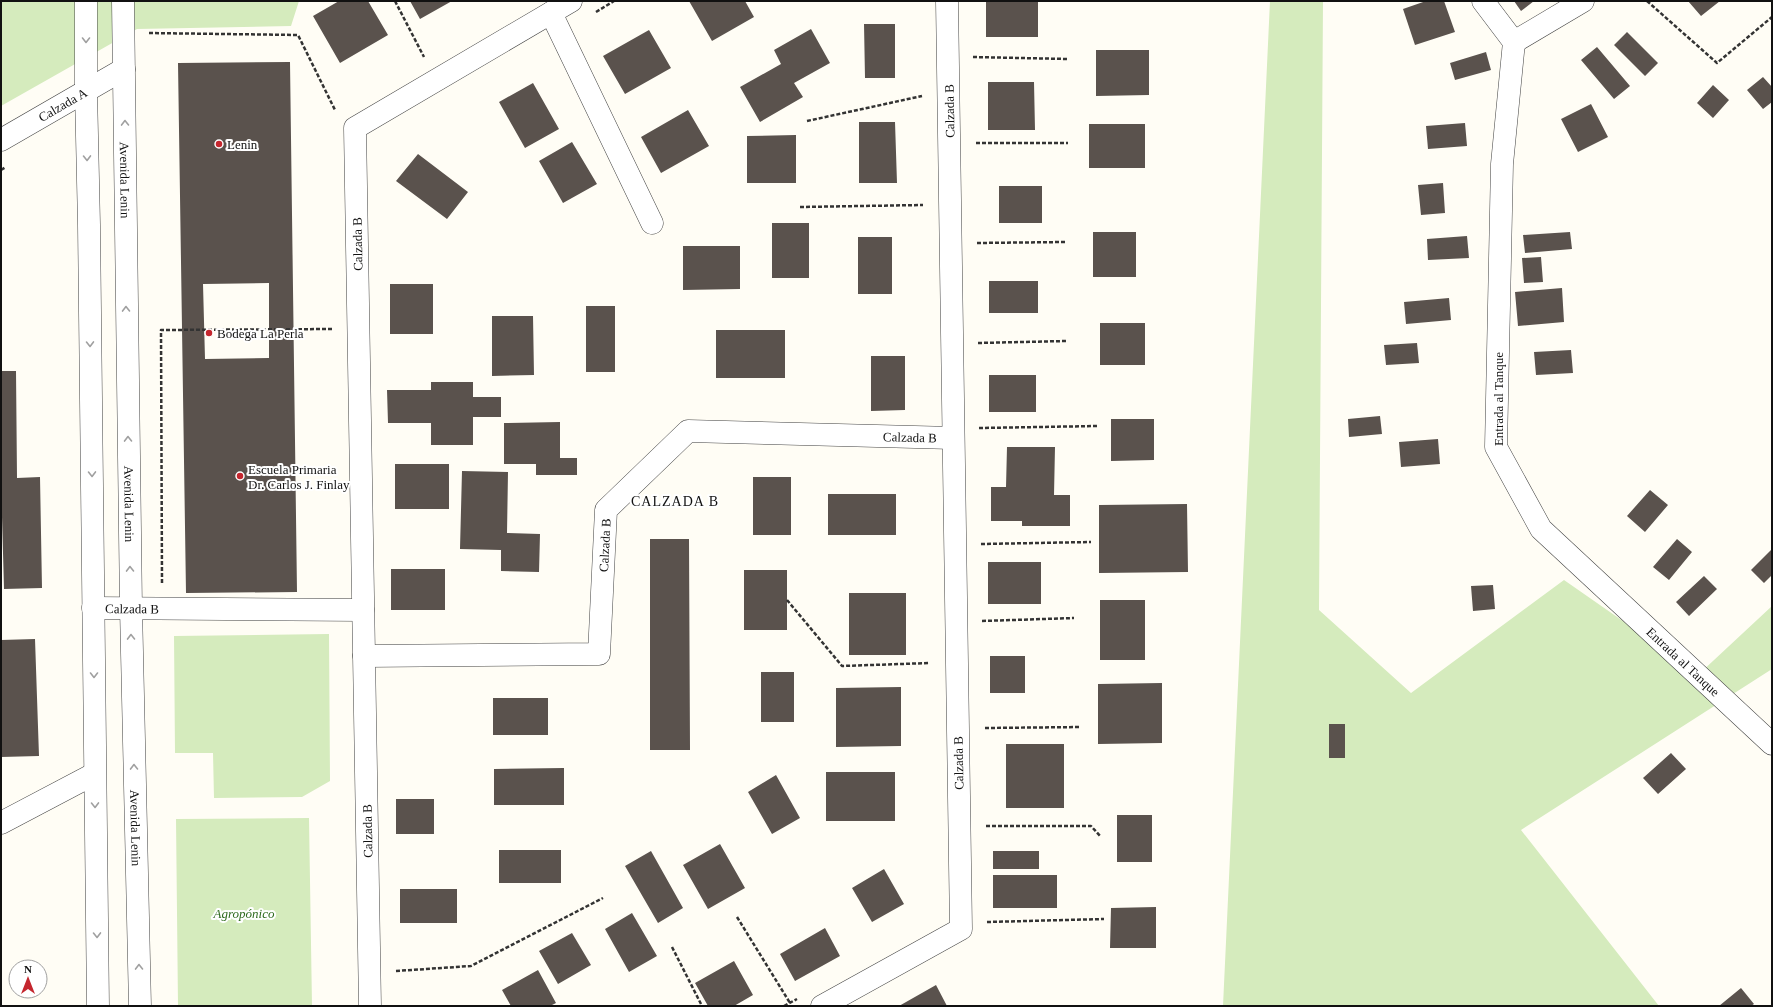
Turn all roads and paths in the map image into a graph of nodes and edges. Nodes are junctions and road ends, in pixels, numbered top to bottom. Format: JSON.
{"nodes":[{"id":1,"x":86,"y":1,"type":"edge"},
{"id":2,"x":123,"y":1,"type":"edge"},
{"id":3,"x":395,"y":1,"type":"edge"},
{"id":4,"x":571,"y":1,"type":"edge"},
{"id":5,"x":614,"y":1,"type":"edge"},
{"id":6,"x":947,"y":1,"type":"edge"},
{"id":7,"x":1483,"y":1,"type":"edge"},
{"id":8,"x":1583,"y":1,"type":"edge"},
{"id":9,"x":1647,"y":1,"type":"edge"},
{"id":10,"x":551,"y":13,"type":"junction"},
{"id":11,"x":1772,"y":17,"type":"edge"},
{"id":12,"x":123,"y":32,"type":"junction"},
{"id":13,"x":561,"y":32,"type":"junction"},
{"id":14,"x":1514,"y":42,"type":"junction"},
{"id":15,"x":973,"y":57,"type":"dead end"},
{"id":16,"x":425,"y":59,"type":"dead end"},
{"id":17,"x":1068,"y":59,"type":"dead end"},
{"id":18,"x":124,"y":69,"type":"junction"},
{"id":19,"x":86,"y":91,"type":"junction"},
{"id":20,"x":925,"y":103,"type":"dead end"},
{"id":21,"x":336,"y":113,"type":"dead end"},
{"id":22,"x":807,"y":121,"type":"dead end"},
{"id":23,"x":1,"y":140,"type":"edge"},
{"id":24,"x":974,"y":144,"type":"dead end"},
{"id":25,"x":1068,"y":144,"type":"dead end"},
{"id":26,"x":927,"y":205,"type":"dead end"},
{"id":27,"x":800,"y":207,"type":"dead end"},
{"id":28,"x":652,"y":223,"type":"dead end"},
{"id":29,"x":1066,"y":242,"type":"dead end"},
{"id":30,"x":975,"y":243,"type":"dead end"},
{"id":31,"x":358,"y":330,"type":"junction"},
{"id":32,"x":1066,"y":341,"type":"dead end"},
{"id":33,"x":976,"y":343,"type":"dead end"},
{"id":34,"x":1098,"y":426,"type":"dead end"},
{"id":35,"x":977,"y":428,"type":"dead end"},
{"id":36,"x":953,"y":438,"type":"junction"},
{"id":37,"x":1091,"y":542,"type":"dead end"},
{"id":38,"x":978,"y":544,"type":"dead end"},
{"id":39,"x":788,"y":600,"type":"dead end"},
{"id":40,"x":93,"y":608,"type":"junction"},
{"id":41,"x":131,"y":608,"type":"junction"},
{"id":42,"x":162,"y":608,"type":"junction"},
{"id":43,"x":363,"y":610,"type":"junction"},
{"id":44,"x":1074,"y":618,"type":"dead end"},
{"id":45,"x":979,"y":621,"type":"dead end"},
{"id":46,"x":364,"y":656,"type":"junction"},
{"id":47,"x":936,"y":663,"type":"dead end"},
{"id":48,"x":1081,"y":727,"type":"dead end"},
{"id":49,"x":980,"y":728,"type":"dead end"},
{"id":50,"x":1772,"y":744,"type":"edge"},
{"id":51,"x":94,"y":774,"type":"junction"},
{"id":52,"x":1,"y":823,"type":"edge"},
{"id":53,"x":981,"y":826,"type":"dead end"},
{"id":54,"x":1101,"y":837,"type":"dead end"},
{"id":55,"x":603,"y":898,"type":"dead end"},
{"id":56,"x":737,"y":917,"type":"dead end"},
{"id":57,"x":1104,"y":919,"type":"dead end"},
{"id":58,"x":983,"y":922,"type":"dead end"},
{"id":59,"x":672,"y":947,"type":"dead end"},
{"id":60,"x":391,"y":971,"type":"dead end"},
{"id":61,"x":804,"y":995,"type":"dead end"},
{"id":62,"x":790,"y":1003,"type":"junction"},
{"id":63,"x":98,"y":1006,"type":"edge"},
{"id":64,"x":140,"y":1006,"type":"edge"},
{"id":65,"x":370,"y":1006,"type":"edge"},
{"id":66,"x":702,"y":1006,"type":"edge"},
{"id":67,"x":784,"y":1006,"type":"edge"},
{"id":68,"x":822,"y":1006,"type":"edge"}],
"edges":[{"from":1,"to":19,"type":"street","one_way":true},
{"from":2,"to":12,"type":"street","name":"Avenida Lenin"},
{"from":3,"to":16,"type":"path"},
{"from":4,"to":10,"type":"street","name":"Calzada B"},
{"from":5,"to":13,"type":"path"},
{"from":6,"to":36,"type":"street","name":"Calzada B"},
{"from":7,"to":14,"type":"street"},
{"from":8,"to":14,"type":"street"},
{"from":9,"to":11,"type":"path"},
{"from":10,"to":13,"type":"street"},
{"from":10,"to":31,"type":"street","name":"Calzada B"},
{"from":12,"to":18,"type":"street","name":"Avenida Lenin"},
{"from":12,"to":21,"type":"path"},
{"from":13,"to":28,"type":"street"},
{"from":14,"to":50,"type":"street","name":"Entrada al Tanque"},
{"from":15,"to":17,"type":"path"},
{"from":18,"to":19,"type":"street","name":"Calzada A"},
{"from":41,"to":18,"type":"street","name":"Avenida Lenin","one_way":true},
{"from":19,"to":23,"type":"street","name":"Calzada A"},
{"from":19,"to":40,"type":"street","one_way":true},
{"from":20,"to":22,"type":"path"},
{"from":24,"to":25,"type":"path"},
{"from":26,"to":27,"type":"path"},
{"from":29,"to":30,"type":"path"},
{"from":31,"to":42,"type":"path"},
{"from":31,"to":43,"type":"street","name":"Calzada B"},
{"from":32,"to":33,"type":"path"},
{"from":34,"to":35,"type":"path"},
{"from":36,"to":46,"type":"street","name":"Calzada B"},
{"from":36,"to":68,"type":"street","name":"Calzada B"},
{"from":37,"to":38,"type":"path"},
{"from":39,"to":47,"type":"path"},
{"from":40,"to":41,"type":"street","name":"Calzada B"},
{"from":40,"to":51,"type":"street","one_way":true},
{"from":41,"to":42,"type":"street","name":"Calzada B"},
{"from":64,"to":41,"type":"street","name":"Avenida Lenin","one_way":true},
{"from":42,"to":43,"type":"street","name":"Calzada B"},
{"from":43,"to":46,"type":"street","name":"Calzada B"},
{"from":44,"to":45,"type":"path"},
{"from":46,"to":65,"type":"street","name":"Calzada B"},
{"from":48,"to":49,"type":"path"},
{"from":51,"to":52,"type":"street"},
{"from":51,"to":63,"type":"street","one_way":true},
{"from":53,"to":54,"type":"path"},
{"from":55,"to":60,"type":"path"},
{"from":56,"to":62,"type":"path"},
{"from":57,"to":58,"type":"path"},
{"from":59,"to":66,"type":"path"},
{"from":61,"to":62,"type":"path"},
{"from":62,"to":67,"type":"path"}]}
